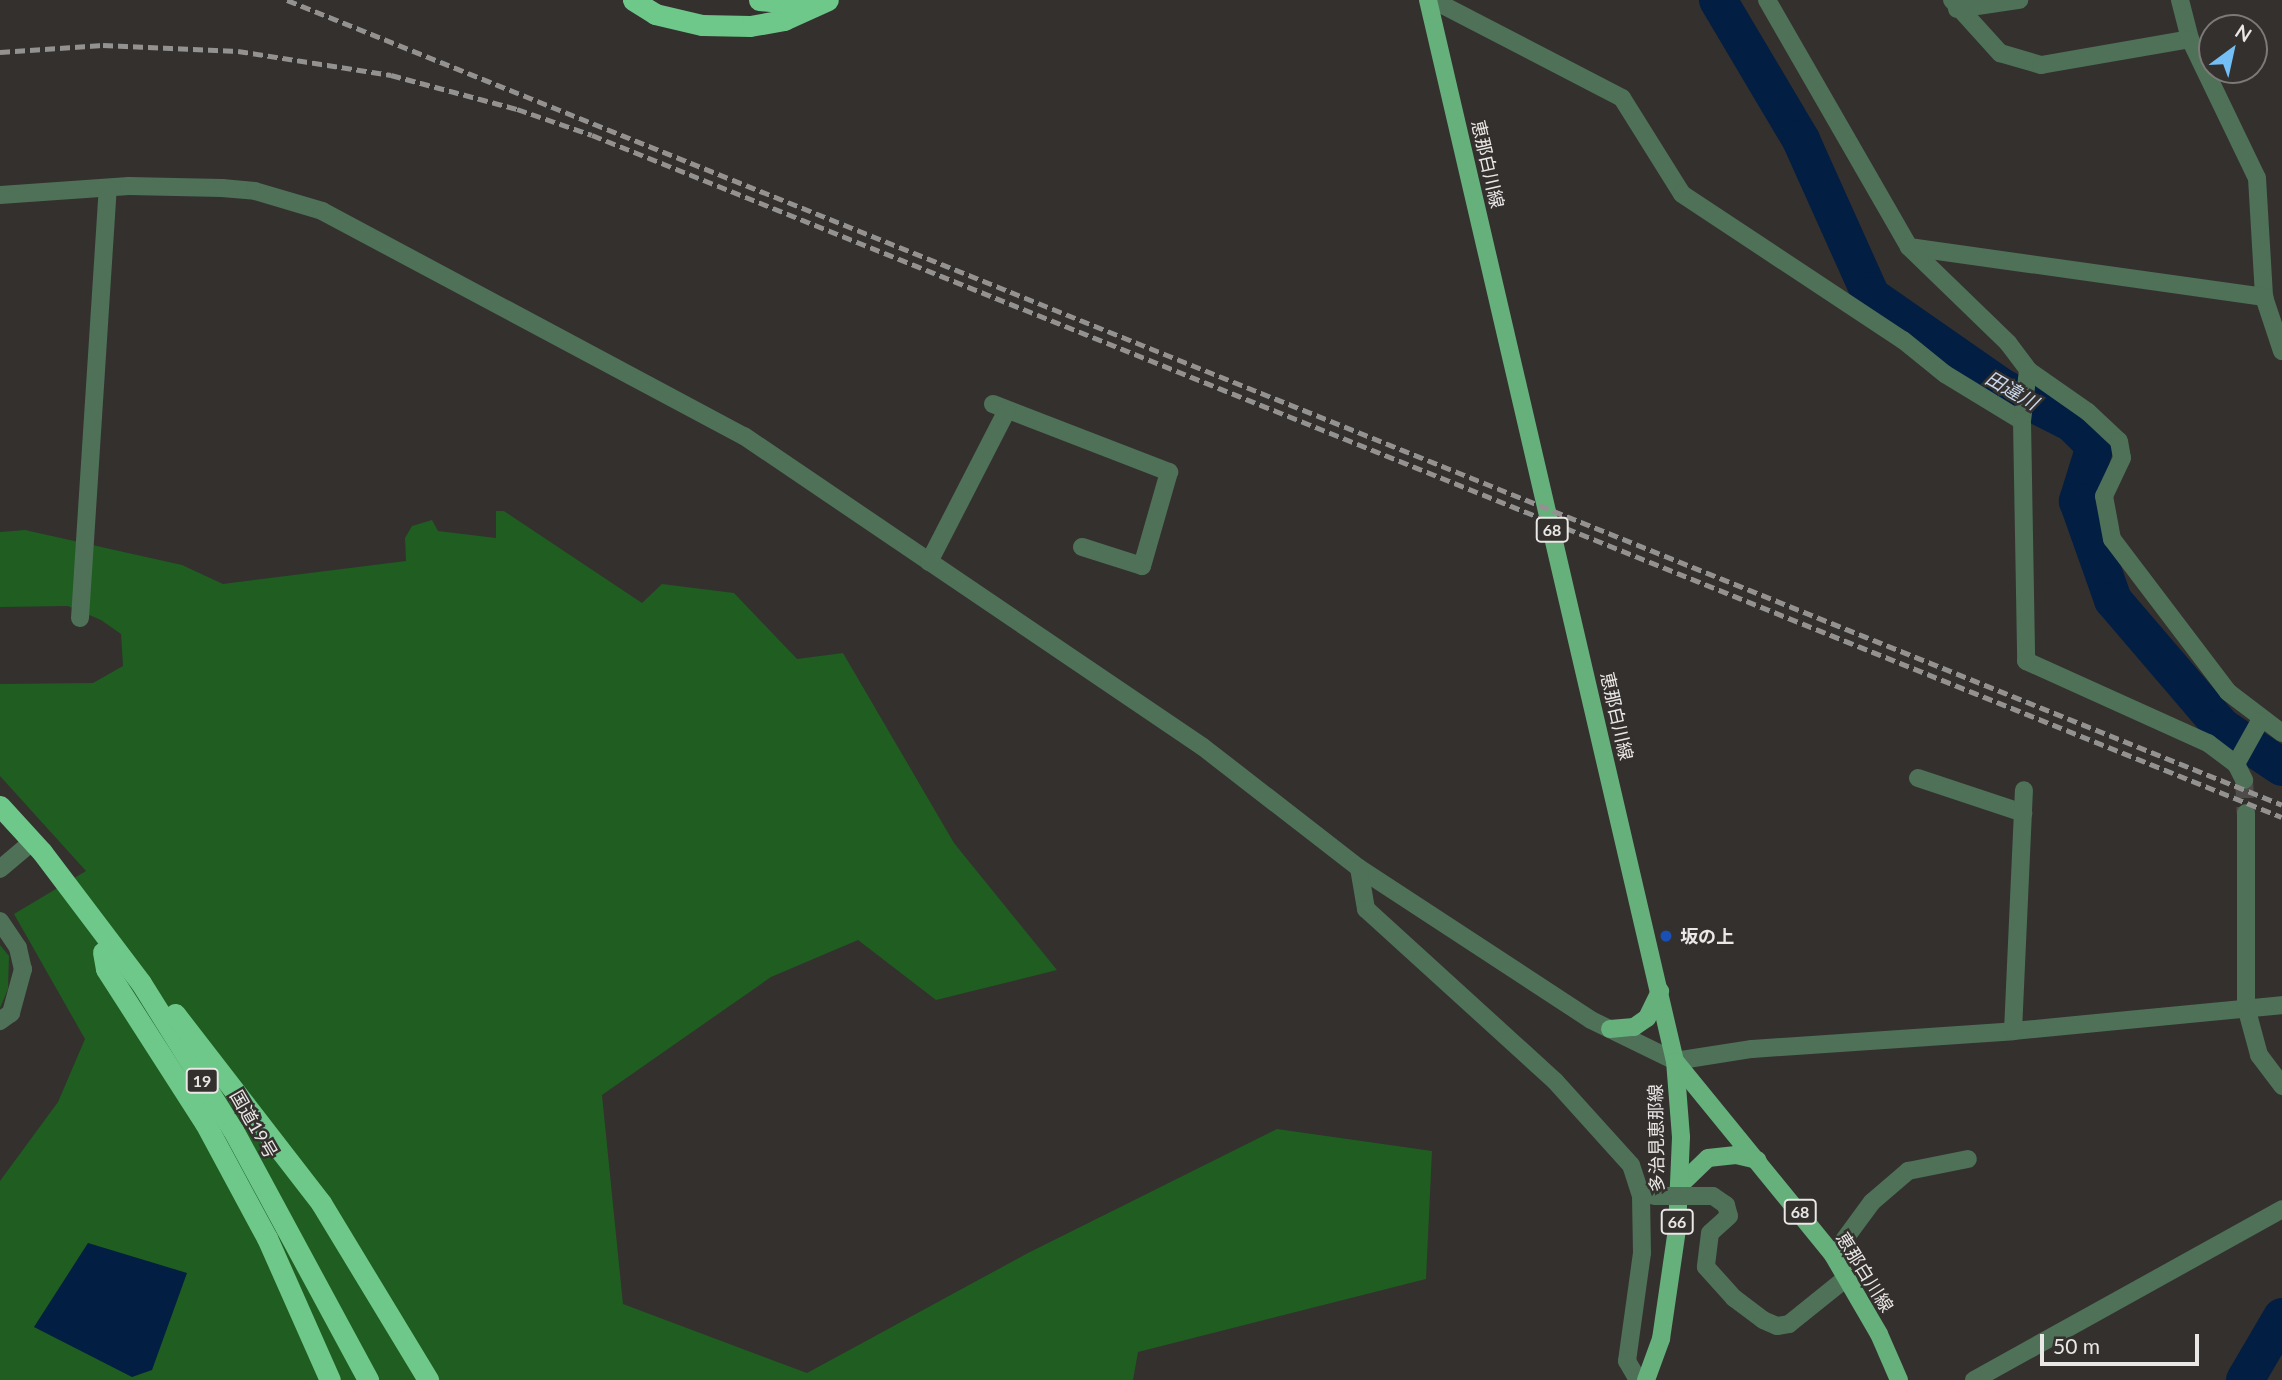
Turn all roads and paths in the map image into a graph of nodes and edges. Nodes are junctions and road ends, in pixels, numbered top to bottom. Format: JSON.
{"nodes":[{"id":1,"x":633,"y":0,"type":"edge"},
{"id":2,"x":759,"y":0,"type":"edge"},
{"id":3,"x":1430,"y":0,"type":"edge"},
{"id":4,"x":1767,"y":0,"type":"edge"},
{"id":5,"x":2019,"y":0,"type":"edge"},
{"id":6,"x":2180,"y":0,"type":"edge"},
{"id":7,"x":822,"y":3,"type":"edge"},
{"id":8,"x":1954,"y":5,"type":"edge"},
{"id":9,"x":2190,"y":38,"type":"junction"},
{"id":10,"x":107,"y":188,"type":"junction"},
{"id":11,"x":0,"y":195,"type":"edge"},
{"id":12,"x":1909,"y":247,"type":"junction"},
{"id":13,"x":2264,"y":297,"type":"junction"},
{"id":14,"x":2282,"y":351,"type":"edge"},
{"id":15,"x":2028,"y":370,"type":"junction"},
{"id":16,"x":2022,"y":421,"type":"junction"},
{"id":17,"x":1082,"y":547,"type":"dead end"},
{"id":18,"x":929,"y":562,"type":"junction"},
{"id":19,"x":80,"y":618,"type":"dead end"},
{"id":20,"x":2260,"y":720,"type":"junction"},
{"id":21,"x":2282,"y":733,"type":"edge"},
{"id":22,"x":1918,"y":778,"type":"dead end"},
{"id":23,"x":2024,"y":790,"type":"dead end"},
{"id":24,"x":0,"y":806,"type":"edge"},
{"id":25,"x":2023,"y":813,"type":"junction"},
{"id":26,"x":2246,"y":813,"type":"tunnel mouth"},
{"id":27,"x":0,"y":821,"type":"edge"},
{"id":28,"x":28,"y":845,"type":"junction"},
{"id":29,"x":1359,"y":868,"type":"junction"},
{"id":30,"x":0,"y":869,"type":"edge"},
{"id":31,"x":0,"y":921,"type":"edge"},
{"id":32,"x":103,"y":952,"type":"junction"},
{"id":33,"x":141,"y":983,"type":"junction"},
{"id":34,"x":1660,"y":991,"type":"junction"},
{"id":35,"x":2282,"y":1005,"type":"edge"},
{"id":36,"x":2246,"y":1007,"type":"junction"},
{"id":37,"x":0,"y":1021,"type":"edge"},
{"id":38,"x":1610,"y":1029,"type":"junction"},
{"id":39,"x":2013,"y":1031,"type":"junction"},
{"id":40,"x":1675,"y":1060,"type":"junction"},
{"id":41,"x":2282,"y":1086,"type":"edge"},
{"id":42,"x":1968,"y":1159,"type":"dead end"},
{"id":43,"x":1757,"y":1160,"type":"junction"},
{"id":44,"x":1679,"y":1186,"type":"junction"},
{"id":45,"x":1648,"y":1196,"type":"junction"},
{"id":46,"x":2282,"y":1209,"type":"edge"},
{"id":47,"x":1833,"y":1255,"type":"junction"},
{"id":48,"x":1846,"y":1279,"type":"junction"},
{"id":49,"x":330,"y":1380,"type":"edge"},
{"id":50,"x":354,"y":1380,"type":"edge"},
{"id":51,"x":368,"y":1380,"type":"edge"},
{"id":52,"x":428,"y":1380,"type":"edge"},
{"id":53,"x":1638,"y":1380,"type":"edge"},
{"id":54,"x":1646,"y":1380,"type":"edge"},
{"id":55,"x":1899,"y":1380,"type":"edge"},
{"id":56,"x":1974,"y":1380,"type":"edge"}],
"edges":[{"from":1,"to":7,"type":"highway"},
{"from":2,"to":7,"type":"highway"},
{"from":3,"to":16,"type":"street"},
{"from":3,"to":34,"type":"main road","name":"恵那白川線","number":"68"},
{"from":4,"to":12,"type":"street"},
{"from":5,"to":8,"type":"street"},
{"from":6,"to":9,"type":"street"},
{"from":8,"to":9,"type":"street"},
{"from":9,"to":13,"type":"street"},
{"from":10,"to":11,"type":"street"},
{"from":10,"to":18,"type":"street"},
{"from":10,"to":19,"type":"street"},
{"from":12,"to":13,"type":"street"},
{"from":12,"to":15,"type":"street"},
{"from":13,"to":14,"type":"street"},
{"from":15,"to":16,"type":"street"},
{"from":15,"to":20,"type":"street"},
{"from":16,"to":20,"type":"street"},
{"from":17,"to":18,"type":"street"},
{"from":18,"to":29,"type":"street"},
{"from":20,"to":21,"type":"street"},
{"from":22,"to":25,"type":"street"},
{"from":23,"to":25,"type":"street"},
{"from":24,"to":28,"type":"highway","name":"国道19号","number":"19"},
{"from":25,"to":39,"type":"street"},
{"from":26,"to":36,"type":"street"},
{"from":27,"to":28,"type":"highway","name":"国道19号","number":"19"},
{"from":28,"to":30,"type":"street"},
{"from":28,"to":32,"type":"highway","name":"国道19号","number":"19"},
{"from":28,"to":33,"type":"highway","name":"国道19号","number":"19"},
{"from":29,"to":38,"type":"street"},
{"from":29,"to":45,"type":"street"},
{"from":31,"to":37,"type":"street"},
{"from":32,"to":49,"type":"highway"},
{"from":32,"to":50,"type":"highway","name":"国道19号","number":"19"},
{"from":33,"to":51,"type":"highway","name":"国道19号","number":"19"},
{"from":33,"to":52,"type":"highway"},
{"from":34,"to":38,"type":"main road"},
{"from":34,"to":40,"type":"main road","name":"恵那白川線","number":"68"},
{"from":35,"to":36,"type":"street"},
{"from":36,"to":39,"type":"street"},
{"from":36,"to":41,"type":"street"},
{"from":38,"to":40,"type":"street"},
{"from":39,"to":40,"type":"street"},
{"from":40,"to":43,"type":"main road","name":"恵那白川線","number":"68"},
{"from":40,"to":44,"type":"main road","name":"多治見恵那線","number":"66"},
{"from":42,"to":47,"type":"street"},
{"from":43,"to":44,"type":"main road"},
{"from":43,"to":47,"type":"main road","name":"恵那白川線","number":"68"},
{"from":44,"to":54,"type":"main road","name":"多治見恵那線","number":"66"},
{"from":45,"to":48,"type":"street","bridge":true},
{"from":45,"to":53,"type":"street"},
{"from":46,"to":56,"type":"street"},
{"from":47,"to":48,"type":"main road","name":"恵那白川線","number":"68"},
{"from":48,"to":55,"type":"main road","name":"恵那白川線","number":"68"}]}
